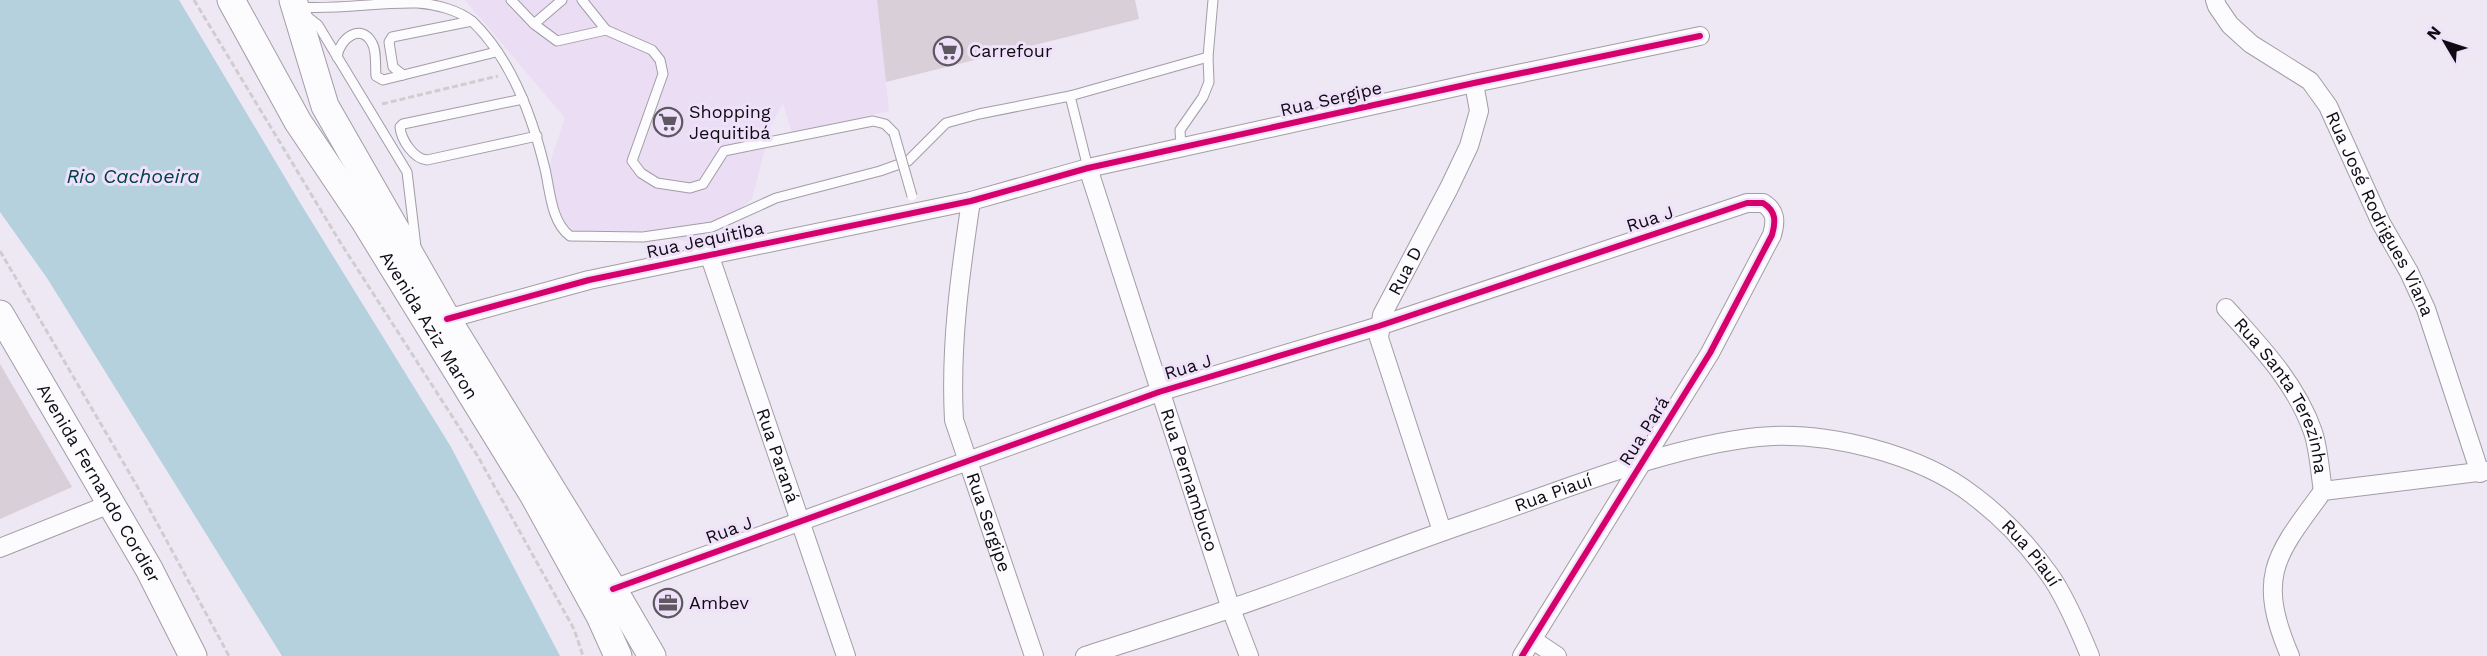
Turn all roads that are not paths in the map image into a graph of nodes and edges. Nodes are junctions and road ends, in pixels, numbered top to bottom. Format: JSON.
{"nodes":[{"id":1,"x":231,"y":0,"type":"edge"},
{"id":2,"x":511,"y":0,"type":"edge"},
{"id":3,"x":562,"y":0,"type":"edge"},
{"id":4,"x":582,"y":0,"type":"edge"},
{"id":5,"x":1214,"y":0,"type":"edge"},
{"id":6,"x":2215,"y":0,"type":"edge"},
{"id":7,"x":294,"y":3,"type":"edge"},
{"id":8,"x":472,"y":21,"type":"junction"},
{"id":9,"x":534,"y":24,"type":"junction"},
{"id":10,"x":606,"y":30,"type":"junction"},
{"id":11,"x":1700,"y":36,"type":"dead end"},
{"id":12,"x":496,"y":52,"type":"junction"},
{"id":13,"x":337,"y":57,"type":"junction"},
{"id":14,"x":1208,"y":57,"type":"junction"},
{"id":15,"x":403,"y":75,"type":"junction"},
{"id":16,"x":1474,"y":82,"type":"junction"},
{"id":17,"x":1070,"y":96,"type":"junction"},
{"id":18,"x":523,"y":99,"type":"junction"},
{"id":19,"x":537,"y":136,"type":"junction"},
{"id":20,"x":1180,"y":148,"type":"junction"},
{"id":21,"x":1088,"y":168,"type":"junction"},
{"id":22,"x":971,"y":201,"type":"junction"},
{"id":23,"x":914,"y":204,"type":"junction"},
{"id":24,"x":1774,"y":214,"type":"joint"},
{"id":25,"x":710,"y":254,"type":"junction"},
{"id":26,"x":418,"y":270,"type":"junction"},
{"id":27,"x":2226,"y":308,"type":"dead end"},
{"id":28,"x":0,"y":314,"type":"edge"},
{"id":29,"x":447,"y":319,"type":"junction"},
{"id":30,"x":1379,"y":326,"type":"junction"},
{"id":31,"x":1159,"y":392,"type":"junction"},
{"id":32,"x":967,"y":461,"type":"junction"},
{"id":33,"x":1641,"y":464,"type":"junction"},
{"id":34,"x":2483,"y":472,"type":"edge"},
{"id":35,"x":2323,"y":492,"type":"junction"},
{"id":36,"x":110,"y":504,"type":"junction"},
{"id":37,"x":799,"y":520,"type":"junction"},
{"id":38,"x":1442,"y":531,"type":"junction"},
{"id":39,"x":0,"y":548,"type":"edge"},
{"id":40,"x":613,"y":589,"type":"junction"},
{"id":41,"x":1231,"y":609,"type":"junction"},
{"id":42,"x":1533,"y":640,"type":"junction"},
{"id":43,"x":193,"y":656,"type":"edge"},
{"id":44,"x":618,"y":656,"type":"edge"},
{"id":45,"x":652,"y":656,"type":"edge"},
{"id":46,"x":846,"y":656,"type":"edge"},
{"id":47,"x":1034,"y":656,"type":"edge"},
{"id":48,"x":1085,"y":656,"type":"edge"},
{"id":49,"x":1249,"y":656,"type":"edge"},
{"id":50,"x":1522,"y":656,"type":"edge"},
{"id":51,"x":1557,"y":656,"type":"edge"},
{"id":52,"x":2090,"y":656,"type":"edge"},
{"id":53,"x":2290,"y":656,"type":"edge"}],
"edges":[{"from":1,"to":44,"type":"main road","name":"Avenida Aziz Maron"},
{"from":2,"to":9,"type":"lane"},
{"from":3,"to":9,"type":"lane"},
{"from":4,"to":10,"type":"lane"},
{"from":5,"to":14,"type":"lane"},
{"from":6,"to":34,"type":"street","name":"Rua José Rodrigues Viana"},
{"from":7,"to":8,"type":"lane"},
{"from":7,"to":13,"type":"lane"},
{"from":7,"to":26,"type":"main road","name":"Avenida Aziz Maron"},
{"from":8,"to":12,"type":"lane"},
{"from":8,"to":15,"type":"lane"},
{"from":9,"to":10,"type":"lane"},
{"from":10,"to":23,"type":"lane","bridge":true},
{"from":11,"to":16,"type":"street","name":"Rua Sergipe"},
{"from":12,"to":15,"type":"lane"},
{"from":12,"to":18,"type":"lane"},
{"from":13,"to":15,"type":"lane"},
{"from":13,"to":26,"type":"lane"},
{"from":14,"to":17,"type":"lane"},
{"from":14,"to":20,"type":"lane"},
{"from":16,"to":20,"type":"street","name":"Rua Sergipe"},
{"from":16,"to":30,"type":"street","name":"Rua D"},
{"from":17,"to":19,"type":"lane"},
{"from":17,"to":21,"type":"lane"},
{"from":18,"to":19,"type":"lane"},
{"from":18,"to":19,"type":"lane"},
{"from":20,"to":21,"type":"street","name":"Rua Sergipe"},
{"from":21,"to":22,"type":"street","name":"Rua Sergipe"},
{"from":21,"to":31,"type":"street","name":"Rua Pernambuco"},
{"from":22,"to":23,"type":"street","name":"Rua Jequitiba"},
{"from":22,"to":32,"type":"street","name":"Rua Sergipe"},
{"from":23,"to":25,"type":"street","name":"Rua Jequitiba"},
{"from":24,"to":30,"type":"street","name":"Rua J"},
{"from":24,"to":33,"type":"street","name":"Rua Pará"},
{"from":25,"to":29,"type":"street","name":"Rua Jequitiba"},
{"from":25,"to":37,"type":"street","name":"Rua Paraná"},
{"from":26,"to":29,"type":"main road","name":"Avenida Aziz Maron"},
{"from":27,"to":35,"type":"street","name":"Rua Santa Terezinha"},
{"from":28,"to":36,"type":"main road","name":"Avenida Fernando Cordier"},
{"from":29,"to":40,"type":"main road","name":"Avenida Aziz Maron"},
{"from":30,"to":31,"type":"street","name":"Rua J"},
{"from":30,"to":38,"type":"street"},
{"from":31,"to":32,"type":"street","name":"Rua J"},
{"from":31,"to":41,"type":"street","name":"Rua Pernambuco"},
{"from":32,"to":37,"type":"street","name":"Rua J"},
{"from":32,"to":47,"type":"street","name":"Rua Sergipe"},
{"from":33,"to":38,"type":"street","name":"Rua Piauí"},
{"from":33,"to":42,"type":"street","name":"Rua Pará"},
{"from":33,"to":52,"type":"street","name":"Rua Piauí"},
{"from":34,"to":35,"type":"street"},
{"from":35,"to":53,"type":"street"},
{"from":36,"to":39,"type":"street"},
{"from":36,"to":43,"type":"main road","name":"Avenida Fernando Cordier"},
{"from":37,"to":40,"type":"street","name":"Rua J"},
{"from":37,"to":46,"type":"street","name":"Rua Paraná"},
{"from":38,"to":41,"type":"street","name":"Rua Piauí"},
{"from":40,"to":45,"type":"main road","name":"Avenida Aziz Maron"},
{"from":41,"to":48,"type":"street","name":"Rua Piauí"},
{"from":41,"to":49,"type":"street","name":"Rua Pernambuco"},
{"from":42,"to":50,"type":"street","name":"Rua Pará"},
{"from":42,"to":51,"type":"street"}]}
